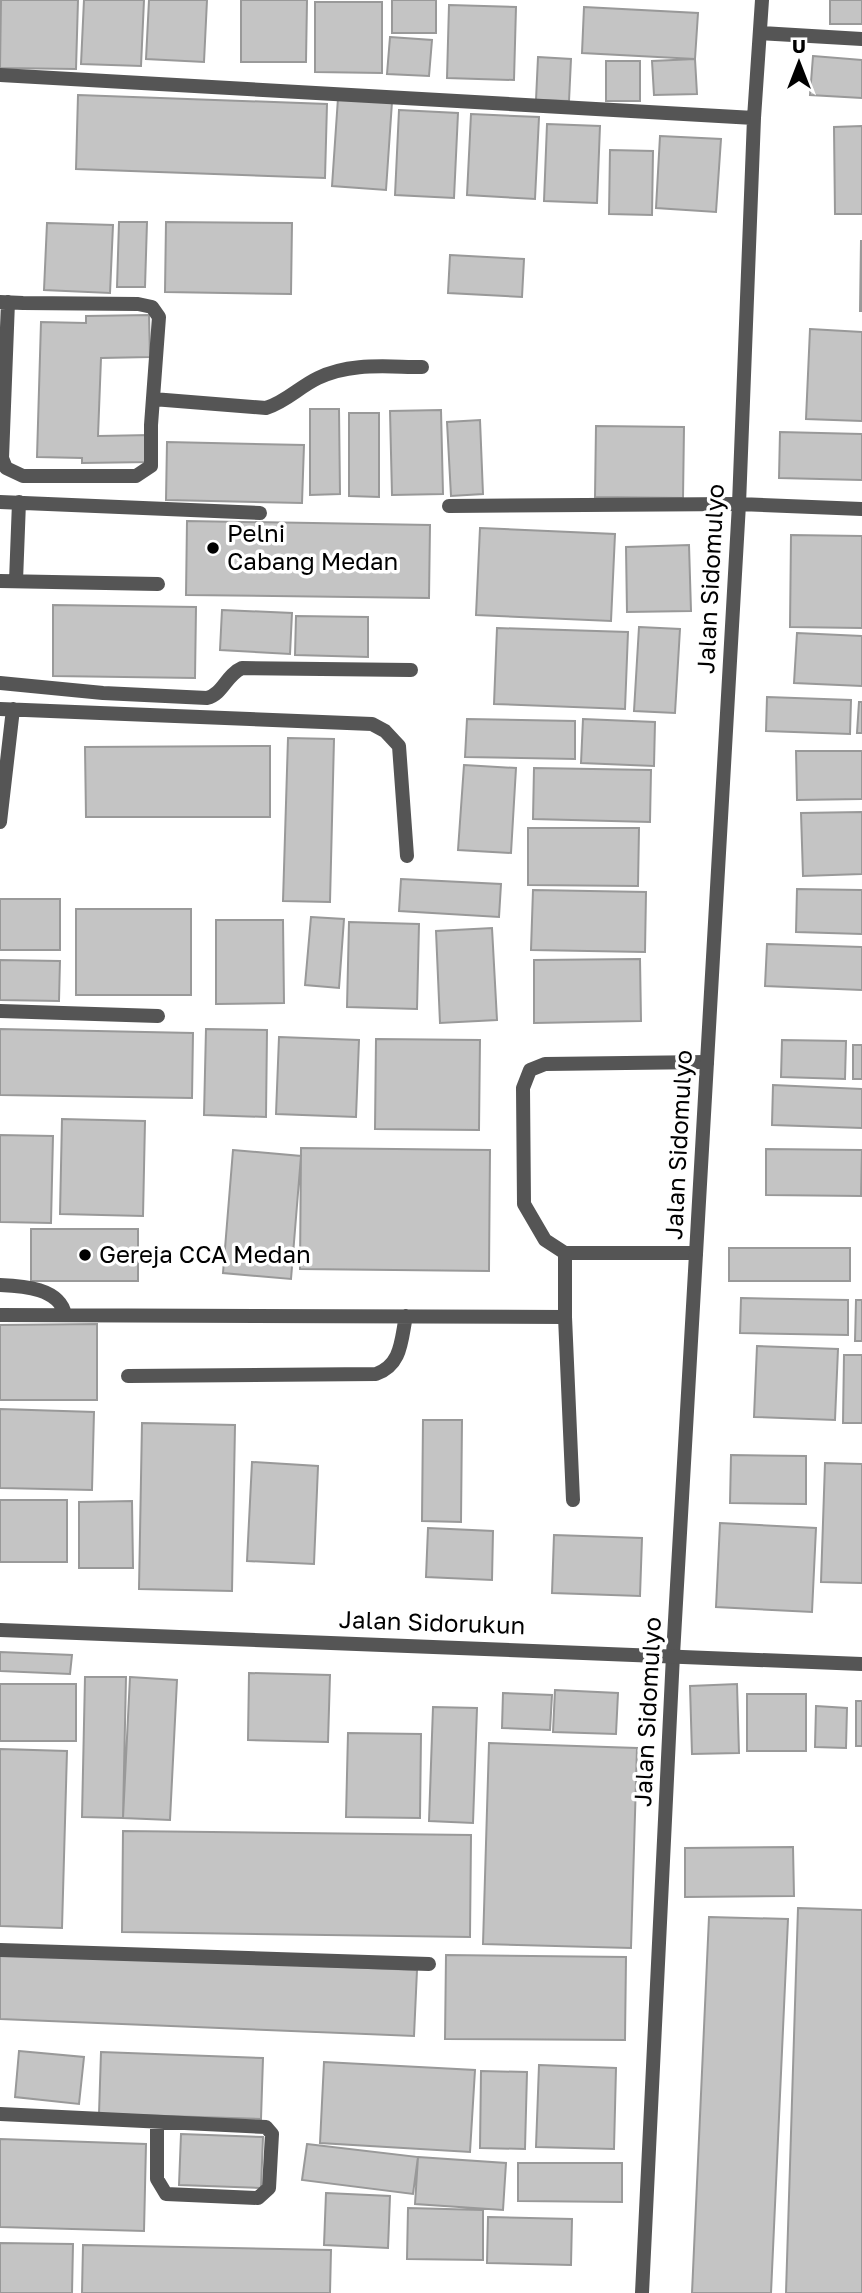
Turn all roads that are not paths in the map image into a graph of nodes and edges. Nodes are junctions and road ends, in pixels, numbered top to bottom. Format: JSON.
{"nodes":[{"id":1,"x":762,"y":0,"type":"edge"},
{"id":2,"x":760,"y":33,"type":"junction"},
{"id":3,"x":862,"y":39,"type":"edge"},
{"id":4,"x":0,"y":75,"type":"edge"},
{"id":5,"x":754,"y":118,"type":"junction"},
{"id":6,"x":4,"y":302,"type":"edge"},
{"id":7,"x":422,"y":367,"type":"dead end"},
{"id":8,"x":153,"y":399,"type":"junction"},
{"id":9,"x":1,"y":446,"type":"edge"},
{"id":10,"x":0,"y":502,"type":"edge"},
{"id":11,"x":19,"y":502,"type":"junction"},
{"id":12,"x":739,"y":504,"type":"junction"},
{"id":13,"x":449,"y":506,"type":"dead end"},
{"id":14,"x":862,"y":509,"type":"edge"},
{"id":15,"x":260,"y":513,"type":"dead end"},
{"id":16,"x":0,"y":581,"type":"edge"},
{"id":17,"x":16,"y":581,"type":"junction"},
{"id":18,"x":159,"y":584,"type":"dead end"},
{"id":19,"x":411,"y":670,"type":"dead end"},
{"id":20,"x":0,"y":683,"type":"edge"},
{"id":21,"x":7,"y":709,"type":"edge"},
{"id":22,"x":0,"y":822,"type":"edge"},
{"id":23,"x":407,"y":856,"type":"dead end"},
{"id":24,"x":0,"y":1011,"type":"edge"},
{"id":25,"x":158,"y":1016,"type":"dead end"},
{"id":26,"x":707,"y":1062,"type":"junction"},
{"id":27,"x":565,"y":1253,"type":"junction"},
{"id":28,"x":696,"y":1253,"type":"junction"},
{"id":29,"x":0,"y":1285,"type":"edge"},
{"id":30,"x":0,"y":1315,"type":"edge"},
{"id":31,"x":65,"y":1315,"type":"junction"},
{"id":32,"x":406,"y":1316,"type":"junction"},
{"id":33,"x":565,"y":1317,"type":"junction"},
{"id":34,"x":128,"y":1376,"type":"dead end"},
{"id":35,"x":573,"y":1500,"type":"dead end"},
{"id":36,"x":0,"y":1630,"type":"edge"},
{"id":37,"x":673,"y":1655,"type":"junction"},
{"id":38,"x":862,"y":1664,"type":"edge"},
{"id":39,"x":0,"y":1950,"type":"edge"},
{"id":40,"x":429,"y":1965,"type":"dead end"},
{"id":41,"x":0,"y":2114,"type":"edge"},
{"id":42,"x":157,"y":2123,"type":"junction"},
{"id":43,"x":642,"y":2293,"type":"edge"}],
"edges":[{"from":1,"to":2,"type":"street","name":"Jalan Sidomulyo"},
{"from":2,"to":3,"type":"street"},
{"from":2,"to":5,"type":"street","name":"Jalan Sidomulyo"},
{"from":4,"to":5,"type":"street"},
{"from":5,"to":12,"type":"street","name":"Jalan Sidomulyo"},
{"from":6,"to":8,"type":"street"},
{"from":6,"to":9,"type":"street"},
{"from":7,"to":8,"type":"street"},
{"from":8,"to":9,"type":"street"},
{"from":10,"to":11,"type":"street"},
{"from":11,"to":15,"type":"street"},
{"from":11,"to":17,"type":"street"},
{"from":12,"to":13,"type":"street"},
{"from":12,"to":14,"type":"street"},
{"from":12,"to":26,"type":"street","name":"Jalan Sidomulyo"},
{"from":16,"to":17,"type":"street"},
{"from":17,"to":18,"type":"street"},
{"from":19,"to":20,"type":"street"},
{"from":21,"to":22,"type":"street"},
{"from":21,"to":23,"type":"street"},
{"from":24,"to":25,"type":"street"},
{"from":26,"to":27,"type":"street"},
{"from":26,"to":28,"type":"street","name":"Jalan Sidomulyo"},
{"from":27,"to":28,"type":"street"},
{"from":27,"to":33,"type":"street"},
{"from":28,"to":37,"type":"street","name":"Jalan Sidomulyo"},
{"from":29,"to":31,"type":"street"},
{"from":30,"to":31,"type":"street"},
{"from":31,"to":32,"type":"street"},
{"from":32,"to":33,"type":"street"},
{"from":32,"to":34,"type":"street"},
{"from":33,"to":35,"type":"street"},
{"from":36,"to":37,"type":"street","name":"Jalan Sidorukun"},
{"from":37,"to":38,"type":"street","name":"Jalan Sidorukun"},
{"from":37,"to":43,"type":"street","name":"Jalan Sidomulyo"},
{"from":39,"to":40,"type":"street"},
{"from":41,"to":42,"type":"street"},
{"from":42,"to":42,"type":"street"}]}
